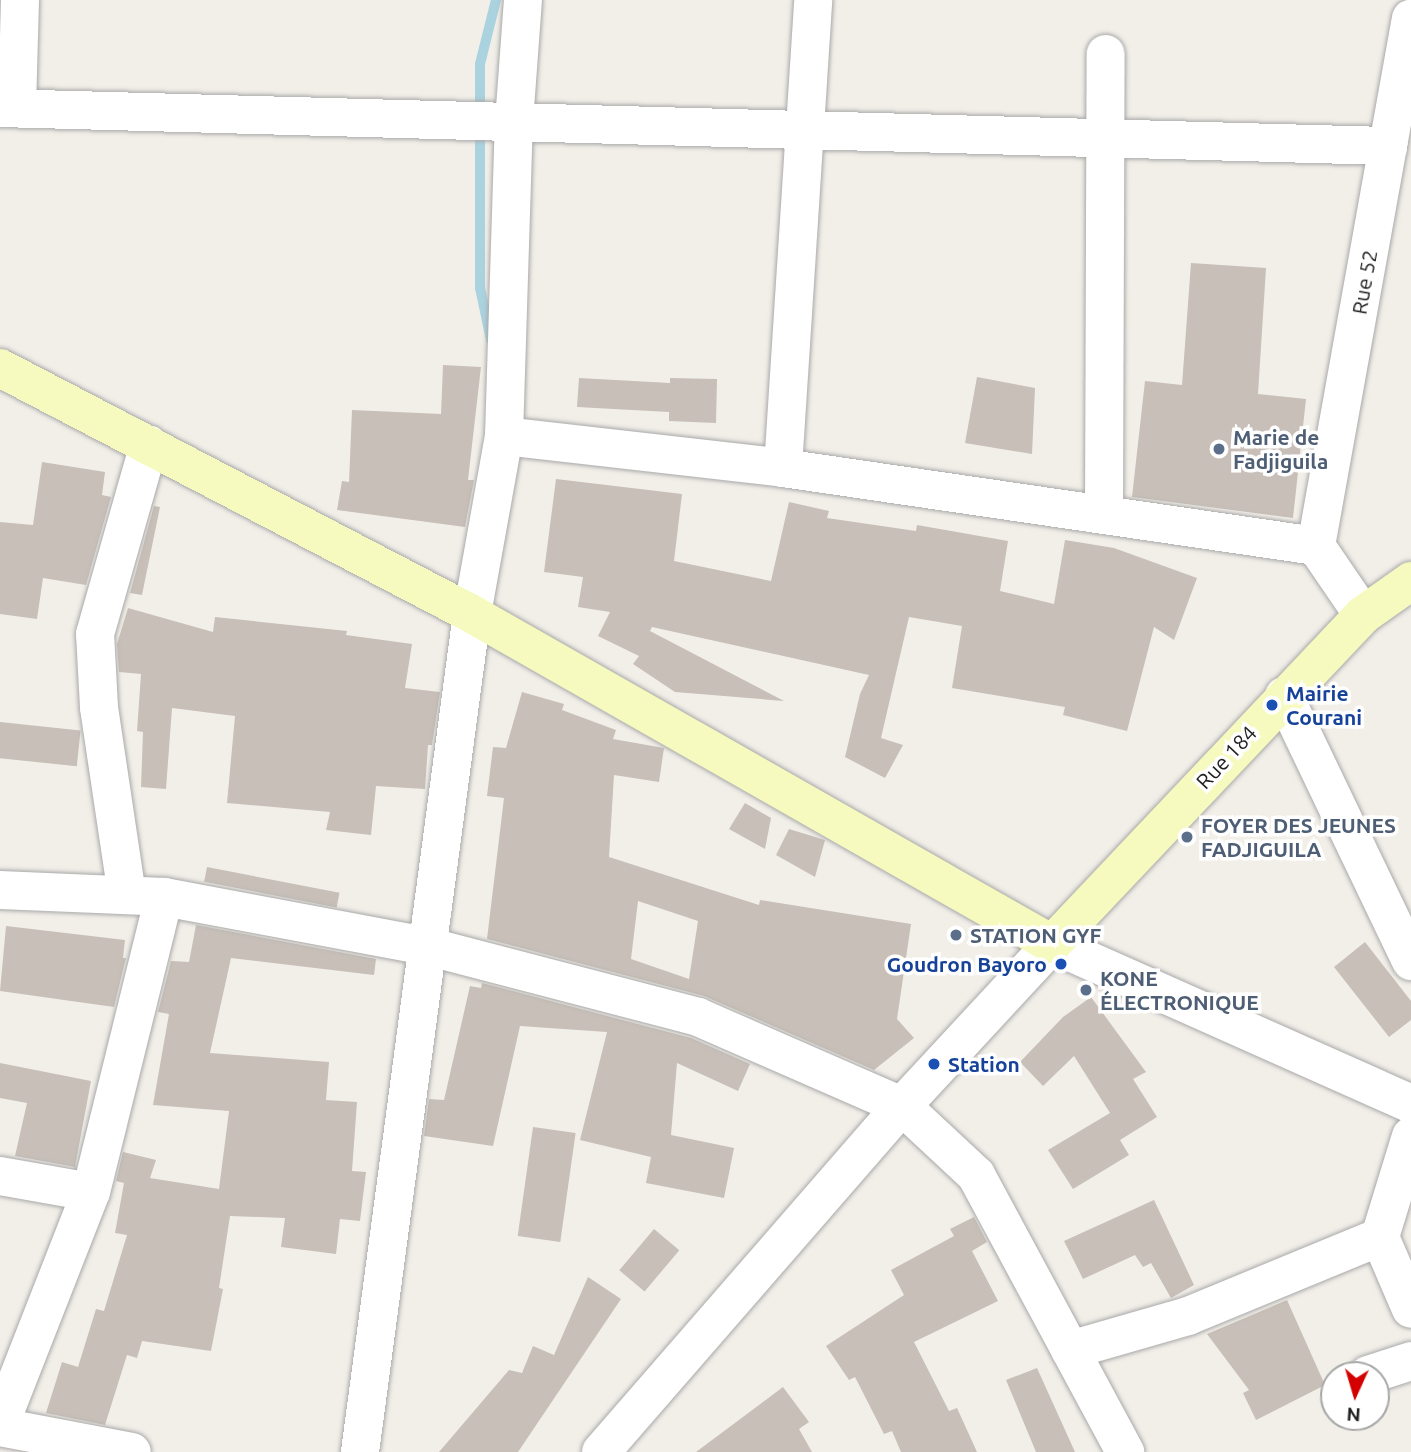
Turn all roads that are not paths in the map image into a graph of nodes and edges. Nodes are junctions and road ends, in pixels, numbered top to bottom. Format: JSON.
{"nodes":[{"id":1,"x":20,"y":0,"type":"edge"},
{"id":2,"x":523,"y":0,"type":"edge"},
{"id":3,"x":813,"y":0,"type":"edge"},
{"id":4,"x":1411,"y":18,"type":"edge"},
{"id":5,"x":1106,"y":54,"type":"dead end"},
{"id":6,"x":8,"y":108,"type":"edge"},
{"id":7,"x":514,"y":122,"type":"junction"},
{"id":8,"x":805,"y":130,"type":"junction"},
{"id":9,"x":1102,"y":138,"type":"junction"},
{"id":10,"x":1388,"y":146,"type":"junction"},
{"id":11,"x":0,"y":368,"type":"edge"},
{"id":12,"x":504,"y":436,"type":"junction"},
{"id":13,"x":149,"y":445,"type":"junction"},
{"id":14,"x":783,"y":468,"type":"junction"},
{"id":15,"x":1104,"y":515,"type":"junction"},
{"id":16,"x":1316,"y":546,"type":"junction"},
{"id":17,"x":1411,"y":581,"type":"edge"},
{"id":18,"x":472,"y":614,"type":"junction"},
{"id":19,"x":1363,"y":615,"type":"junction"},
{"id":20,"x":1284,"y":696,"type":"junction"},
{"id":21,"x":0,"y":890,"type":"edge"},
{"id":22,"x":146,"y":896,"type":"junction"},
{"id":23,"x":1052,"y":944,"type":"junction"},
{"id":24,"x":426,"y":946,"type":"junction"},
{"id":25,"x":1411,"y":961,"type":"edge"},
{"id":26,"x":1411,"y":1104,"type":"edge"},
{"id":27,"x":902,"y":1106,"type":"junction"},
{"id":28,"x":1411,"y":1136,"type":"edge"},
{"id":29,"x":0,"y":1176,"type":"edge"},
{"id":30,"x":91,"y":1192,"type":"junction"},
{"id":31,"x":1380,"y":1237,"type":"junction"},
{"id":32,"x":1411,"y":1309,"type":"edge"},
{"id":33,"x":1070,"y":1349,"type":"junction"},
{"id":34,"x":1411,"y":1362,"type":"edge"},
{"id":35,"x":1390,"y":1368,"type":"edge"},
{"id":36,"x":0,"y":1425,"type":"edge"},
{"id":37,"x":132,"y":1452,"type":"edge"},
{"id":38,"x":360,"y":1452,"type":"edge"},
{"id":39,"x":601,"y":1452,"type":"edge"},
{"id":40,"x":1125,"y":1452,"type":"edge"}],
"edges":[{"from":1,"to":6,"type":"street"},
{"from":2,"to":7,"type":"street"},
{"from":3,"to":8,"type":"street"},
{"from":4,"to":10,"type":"street","name":"Rue 52"},
{"from":5,"to":9,"type":"street"},
{"from":6,"to":7,"type":"street"},
{"from":7,"to":8,"type":"street"},
{"from":7,"to":12,"type":"street"},
{"from":8,"to":9,"type":"street"},
{"from":8,"to":14,"type":"street"},
{"from":9,"to":10,"type":"street"},
{"from":9,"to":15,"type":"street"},
{"from":10,"to":16,"type":"street","name":"Rue 52"},
{"from":11,"to":13,"type":"street"},
{"from":12,"to":14,"type":"street"},
{"from":12,"to":18,"type":"street"},
{"from":13,"to":18,"type":"street"},
{"from":13,"to":22,"type":"street"},
{"from":14,"to":15,"type":"street"},
{"from":15,"to":16,"type":"street"},
{"from":16,"to":19,"type":"street"},
{"from":17,"to":19,"type":"street","name":"Rue 184"},
{"from":18,"to":23,"type":"street"},
{"from":18,"to":24,"type":"street"},
{"from":19,"to":20,"type":"street","name":"Rue 184"},
{"from":20,"to":23,"type":"street","name":"Rue 184"},
{"from":20,"to":25,"type":"street"},
{"from":21,"to":22,"type":"street"},
{"from":22,"to":24,"type":"street"},
{"from":22,"to":30,"type":"street"},
{"from":23,"to":26,"type":"street"},
{"from":23,"to":27,"type":"street"},
{"from":24,"to":27,"type":"street"},
{"from":24,"to":38,"type":"street"},
{"from":27,"to":33,"type":"street"},
{"from":27,"to":39,"type":"street"},
{"from":28,"to":31,"type":"street"},
{"from":29,"to":30,"type":"street"},
{"from":30,"to":36,"type":"street"},
{"from":31,"to":32,"type":"street"},
{"from":31,"to":33,"type":"street"},
{"from":33,"to":40,"type":"street"},
{"from":34,"to":35,"type":"street"},
{"from":36,"to":37,"type":"street"}]}
